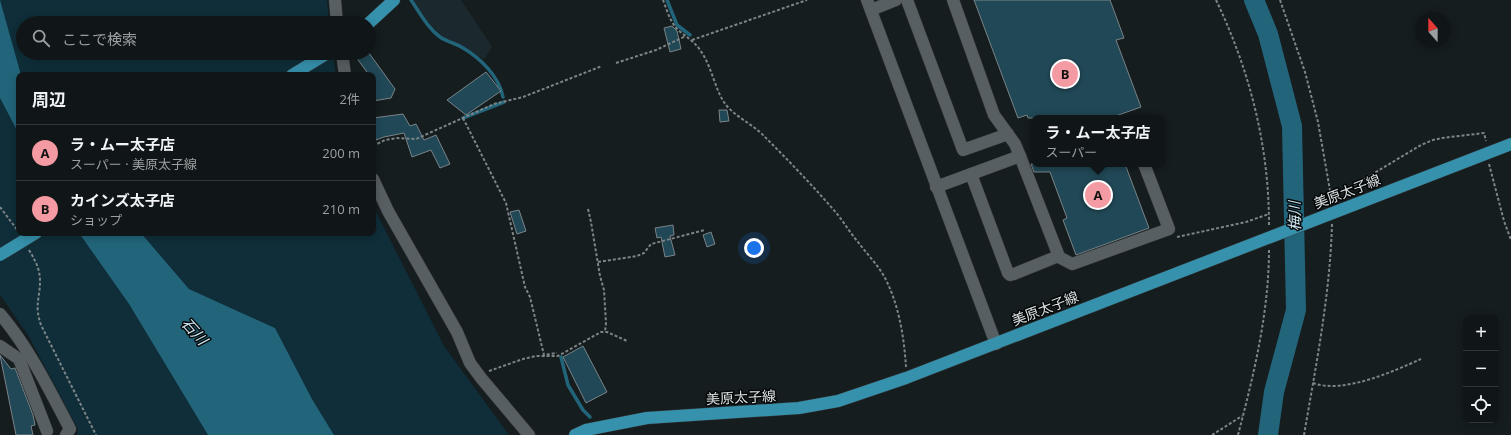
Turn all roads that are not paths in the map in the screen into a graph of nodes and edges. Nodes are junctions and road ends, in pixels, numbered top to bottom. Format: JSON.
{"nodes":[{"id":1,"x":335,"y":0,"type":"edge"},
{"id":2,"x":394,"y":0,"type":"edge"},
{"id":3,"x":896,"y":0,"type":"edge"},
{"id":4,"x":906,"y":0,"type":"edge"},
{"id":5,"x":953,"y":0,"type":"edge"},
{"id":6,"x":869,"y":5,"type":"edge"},
{"id":7,"x":336,"y":16,"type":"edge"},
{"id":8,"x":376,"y":17,"type":"edge"},
{"id":9,"x":317,"y":60,"type":"edge"},
{"id":10,"x":343,"y":60,"type":"edge"},
{"id":11,"x":297,"y":72,"type":"edge"},
{"id":12,"x":345,"y":72,"type":"edge"},
{"id":13,"x":1008,"y":134,"type":"junction"},
{"id":14,"x":1511,"y":144,"type":"edge"},
{"id":15,"x":1020,"y":156,"type":"junction"},
{"id":16,"x":1145,"y":167,"type":"edge"},
{"id":17,"x":971,"y":174,"type":"junction"},
{"id":18,"x":376,"y":185,"type":"edge"},
{"id":19,"x":936,"y":187,"type":"junction"},
{"id":20,"x":31,"y":236,"type":"edge"},
{"id":21,"x":0,"y":255,"type":"edge"},
{"id":22,"x":1058,"y":256,"type":"junction"},
{"id":23,"x":0,"y":314,"type":"edge"},
{"id":24,"x":996,"y":344,"type":"junction"},
{"id":25,"x":0,"y":346,"type":"edge"},
{"id":26,"x":47,"y":432,"type":"dead end"},
{"id":27,"x":66,"y":435,"type":"edge"},
{"id":28,"x":529,"y":435,"type":"edge"},
{"id":29,"x":574,"y":435,"type":"edge"}],
"edges":[{"from":1,"to":7,"type":"street"},
{"from":2,"to":8,"type":"main road"},
{"from":3,"to":6,"type":"street"},
{"from":4,"to":13,"type":"street"},
{"from":5,"to":13,"type":"street"},
{"from":6,"to":19,"type":"street"},
{"from":9,"to":11,"type":"main road"},
{"from":10,"to":12,"type":"street"},
{"from":13,"to":15,"type":"street"},
{"from":14,"to":24,"type":"main road","name":"美原太子線"},
{"from":15,"to":17,"type":"street"},
{"from":15,"to":22,"type":"street"},
{"from":16,"to":22,"type":"street"},
{"from":17,"to":19,"type":"street"},
{"from":17,"to":22,"type":"street"},
{"from":18,"to":28,"type":"street"},
{"from":19,"to":24,"type":"street"},
{"from":20,"to":21,"type":"main road","bridge":true},
{"from":23,"to":27,"type":"street"},
{"from":24,"to":29,"type":"main road","name":"美原太子線"},
{"from":25,"to":26,"type":"street"}]}
